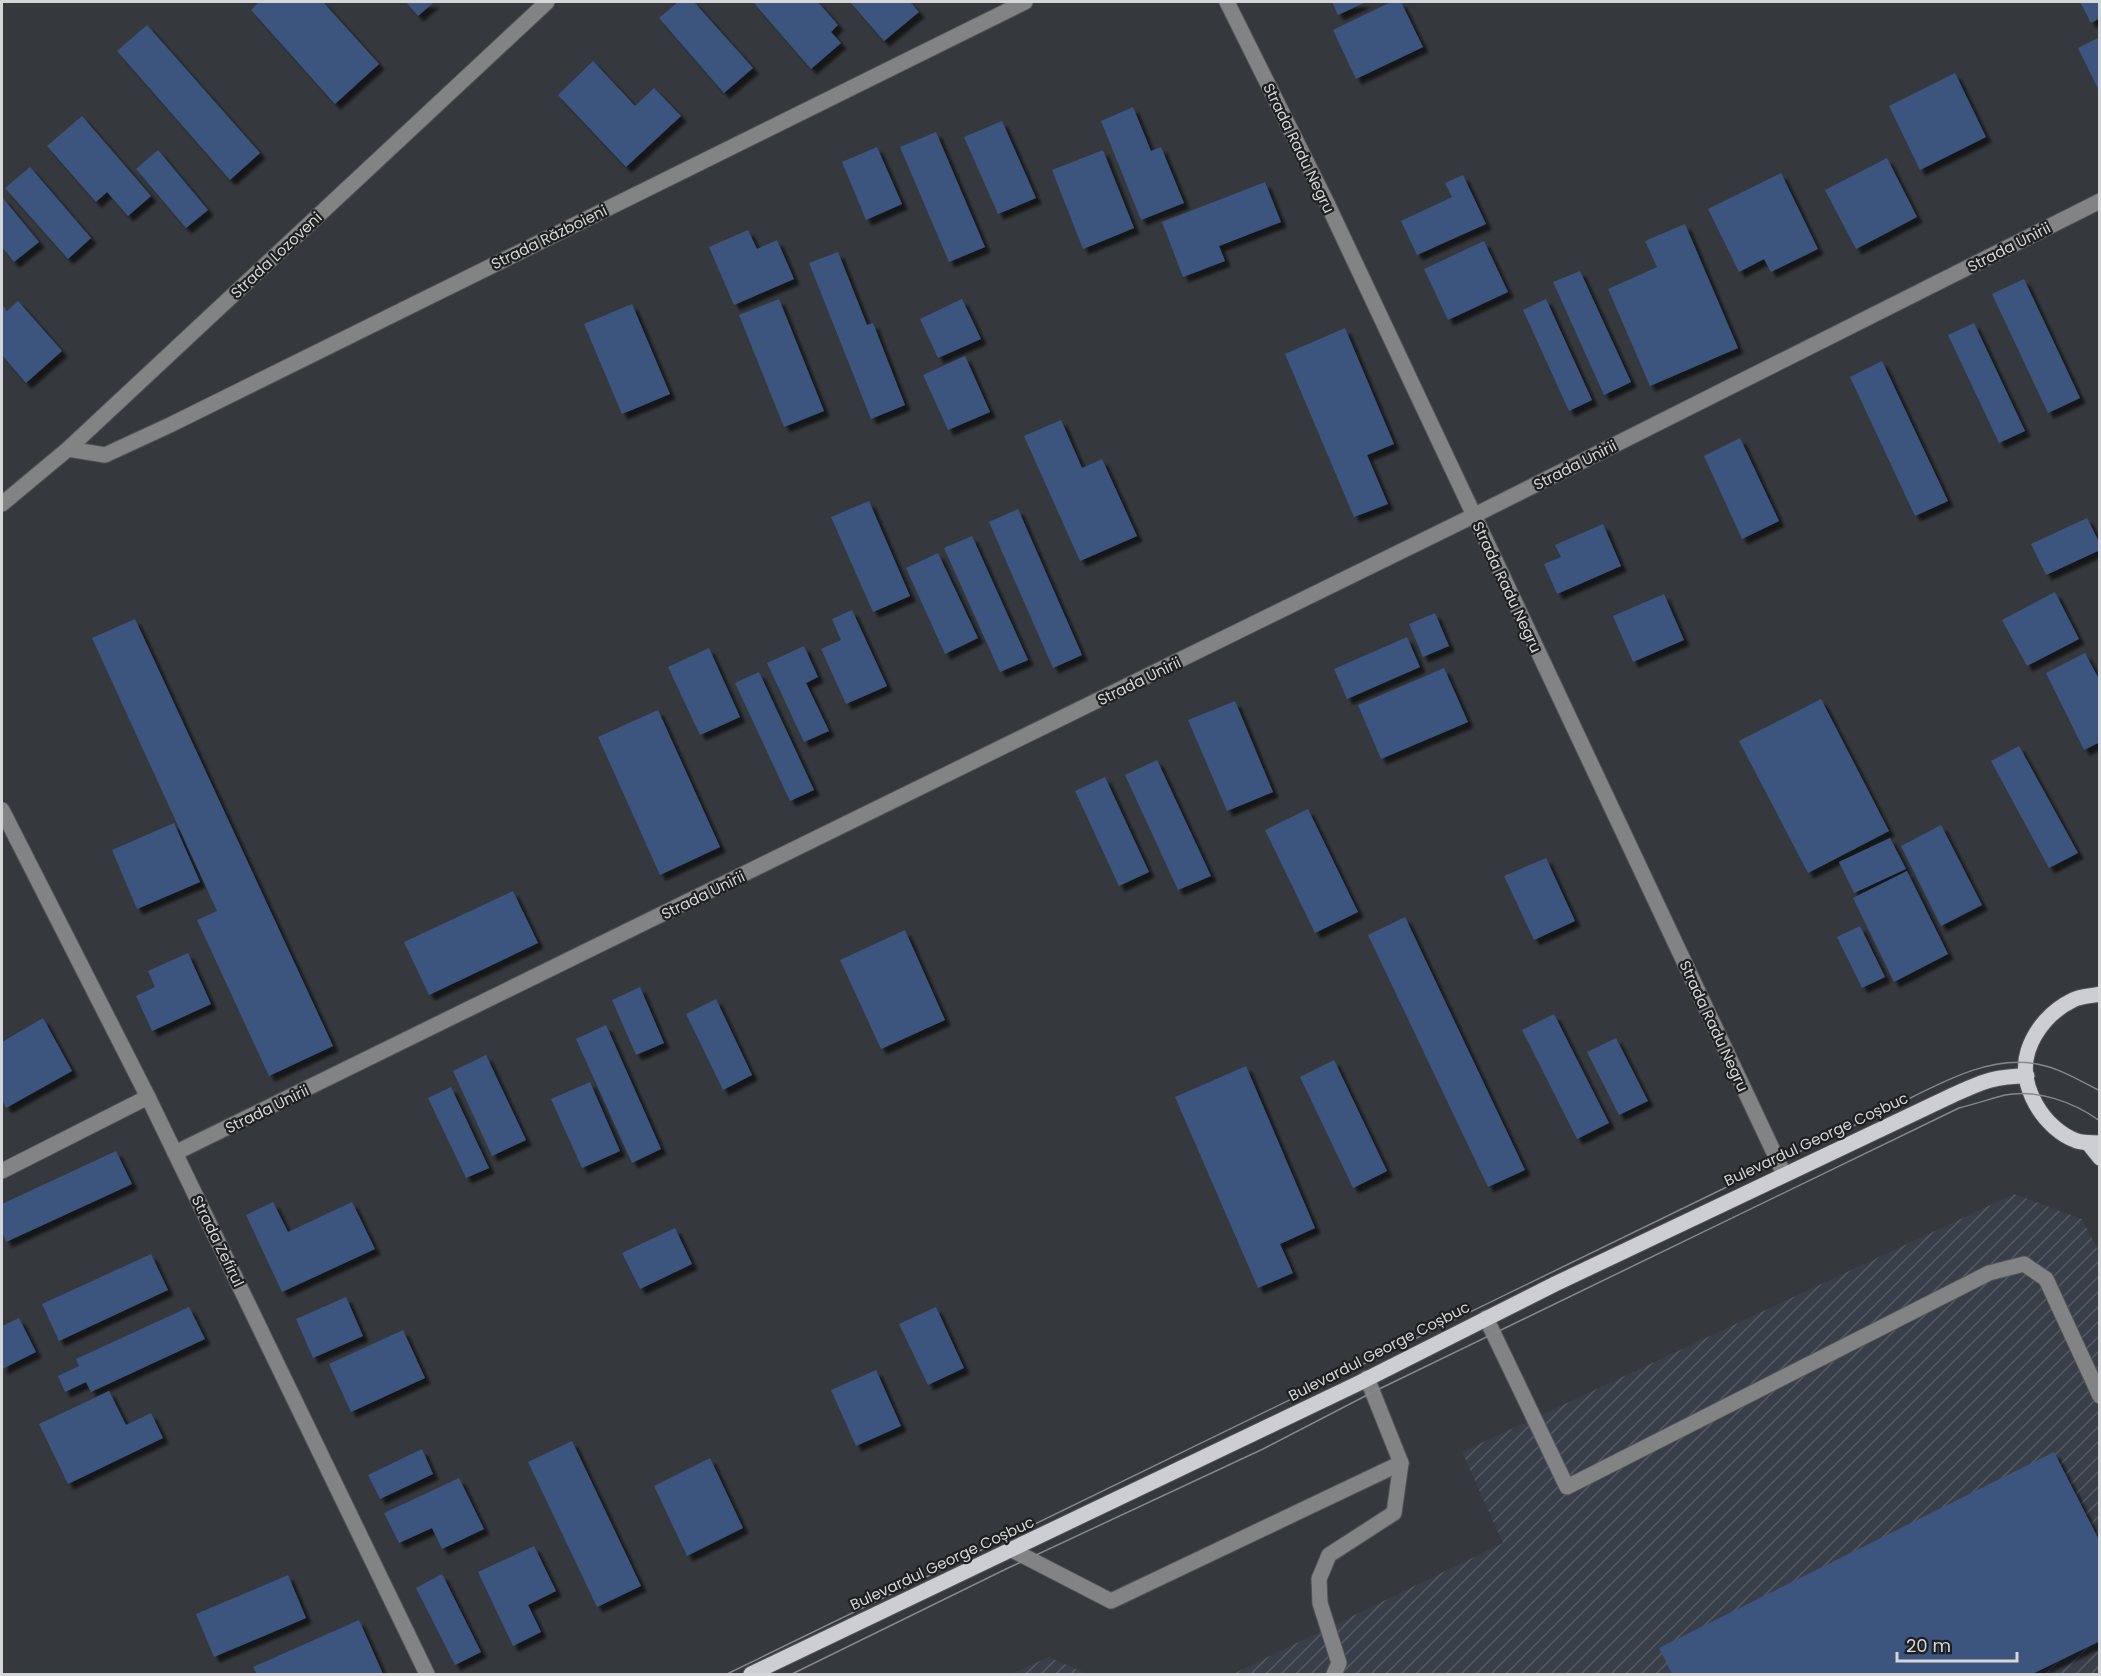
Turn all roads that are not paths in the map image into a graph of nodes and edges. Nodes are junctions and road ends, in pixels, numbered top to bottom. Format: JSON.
{"nodes":[{"id":1,"x":547,"y":2,"type":"edge"},
{"id":2,"x":1025,"y":2,"type":"edge"},
{"id":3,"x":1227,"y":2,"type":"edge"},
{"id":4,"x":2100,"y":201,"type":"edge"},
{"id":5,"x":68,"y":449,"type":"junction"},
{"id":6,"x":2,"y":504,"type":"edge"},
{"id":7,"x":1473,"y":516,"type":"junction"},
{"id":8,"x":2,"y":810,"type":"edge"},
{"id":9,"x":2100,"y":994,"type":"edge"},
{"id":10,"x":2027,"y":1076,"type":"junction"},
{"id":11,"x":148,"y":1097,"type":"junction"},
{"id":12,"x":2094,"y":1143,"type":"edge"},
{"id":13,"x":175,"y":1153,"type":"junction"},
{"id":14,"x":2100,"y":1158,"type":"edge"},
{"id":15,"x":2,"y":1171,"type":"edge"},
{"id":16,"x":1784,"y":1174,"type":"junction"},
{"id":17,"x":1486,"y":1318,"type":"junction"},
{"id":18,"x":1367,"y":1378,"type":"junction"},
{"id":19,"x":2100,"y":1396,"type":"edge"},
{"id":20,"x":1401,"y":1462,"type":"junction"},
{"id":21,"x":1012,"y":1550,"type":"junction"},
{"id":22,"x":427,"y":1674,"type":"edge"},
{"id":23,"x":751,"y":1674,"type":"edge"},
{"id":24,"x":1334,"y":1674,"type":"edge"}],
"edges":[{"from":1,"to":5,"type":"street","name":"Strada Lozoveni"},
{"from":2,"to":5,"type":"street","name":"Strada Războieni"},
{"from":3,"to":7,"type":"street","name":"Strada Radu Negru"},
{"from":4,"to":7,"type":"street","name":"Strada Unirii"},
{"from":5,"to":6,"type":"street","name":"Strada Lozoveni"},
{"from":7,"to":13,"type":"street","name":"Strada Unirii"},
{"from":7,"to":16,"type":"street","name":"Strada Radu Negru"},
{"from":8,"to":11,"type":"street","name":"Strada Zefirul"},
{"from":9,"to":10,"type":"main road"},
{"from":10,"to":12,"type":"main road"},
{"from":10,"to":16,"type":"main road","name":"Bulevardul George Coșbuc"},
{"from":11,"to":13,"type":"street","name":"Strada Zefirul"},
{"from":11,"to":15,"type":"street"},
{"from":12,"to":14,"type":"main road"},
{"from":13,"to":22,"type":"street","name":"Strada Zefirul"},
{"from":16,"to":17,"type":"main road","name":"Bulevardul George Coșbuc"},
{"from":17,"to":18,"type":"main road","name":"Bulevardul George Coșbuc"},
{"from":17,"to":19,"type":"street"},
{"from":18,"to":20,"type":"street"},
{"from":18,"to":21,"type":"main road","name":"Bulevardul George Coșbuc"},
{"from":20,"to":21,"type":"street"},
{"from":20,"to":24,"type":"street"},
{"from":21,"to":23,"type":"main road","name":"Bulevardul George Coșbuc"}]}
